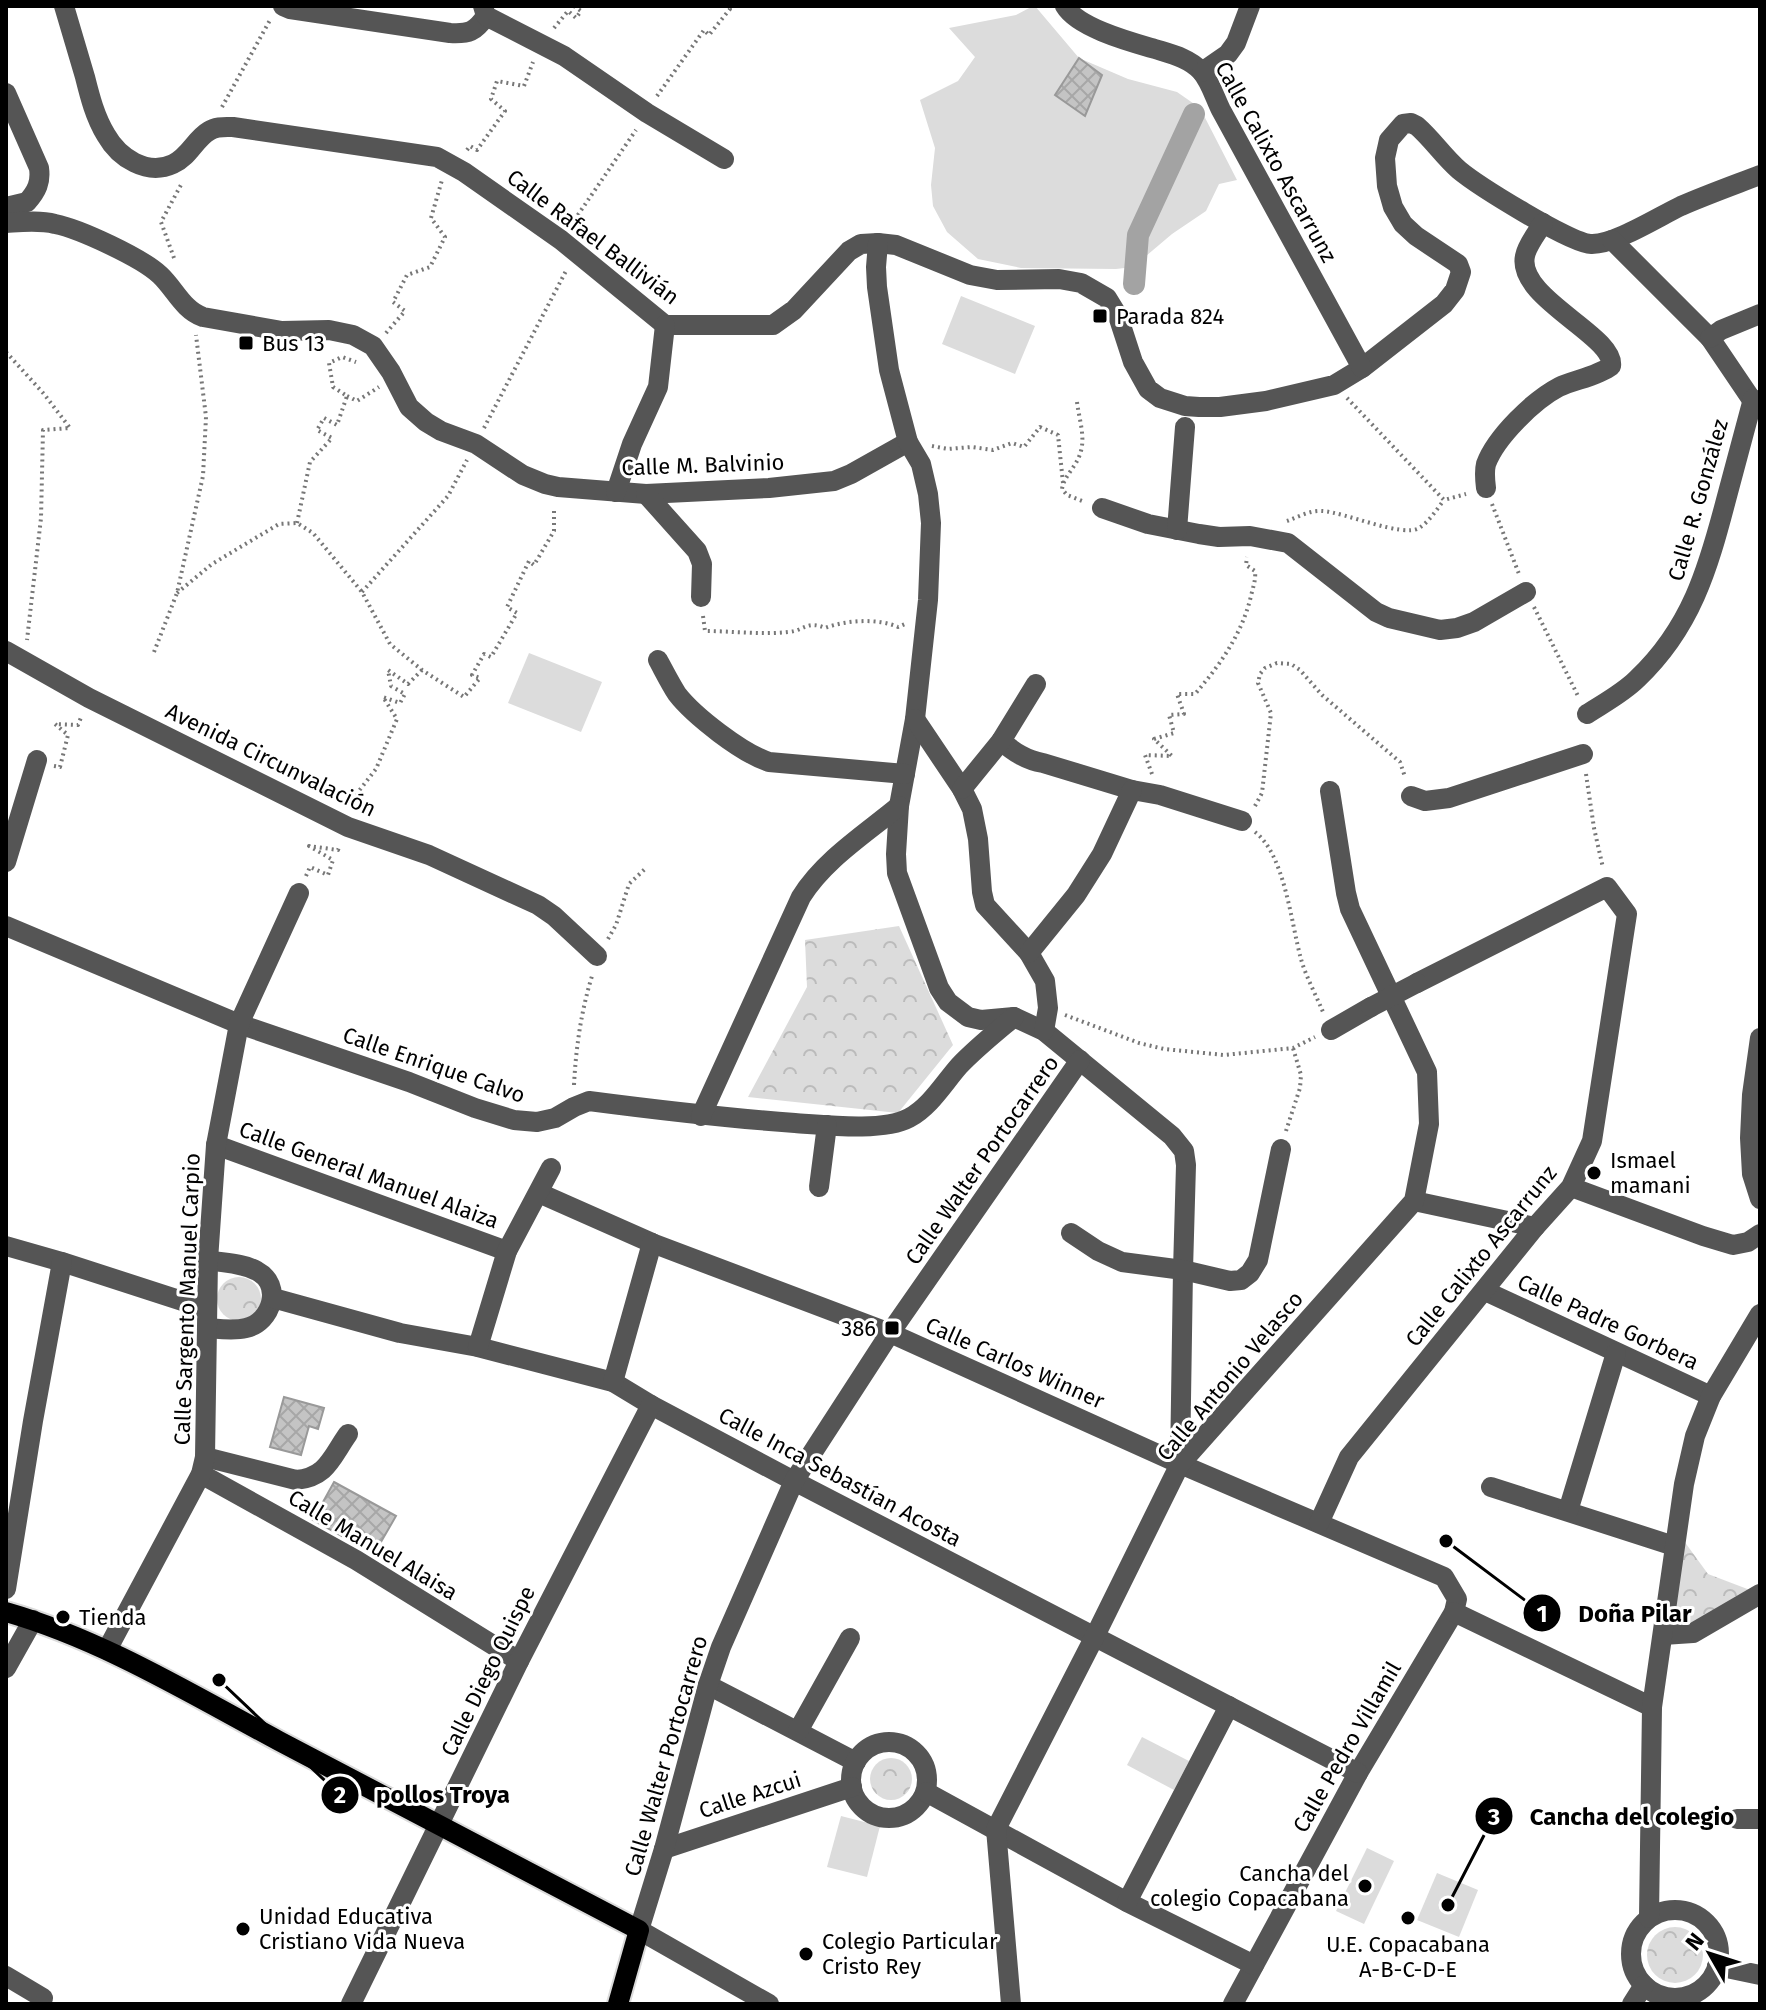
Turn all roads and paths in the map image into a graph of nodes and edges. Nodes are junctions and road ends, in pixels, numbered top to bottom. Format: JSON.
{"nodes":[{"id":1,"x":64,"y":6,"type":"edge"},
{"id":2,"x":574,"y":6,"type":"edge"},
{"id":3,"x":1065,"y":6,"type":"edge"},
{"id":4,"x":1250,"y":6,"type":"edge"},
{"id":5,"x":485,"y":11,"type":"edge"},
{"id":6,"x":277,"y":13,"type":"edge"},
{"id":7,"x":540,"y":43,"type":"junction"},
{"id":8,"x":1202,"y":72,"type":"junction"},
{"id":9,"x":6,"y":93,"type":"edge"},
{"id":10,"x":209,"y":130,"type":"junction"},
{"id":11,"x":188,"y":153,"type":"junction"},
{"id":12,"x":724,"y":159,"type":"dead end"},
{"id":13,"x":448,"y":163,"type":"junction"},
{"id":14,"x":1760,"y":175,"type":"edge"},
{"id":15,"x":6,"y":207,"type":"edge"},
{"id":16,"x":6,"y":223,"type":"edge"},
{"id":17,"x":1543,"y":223,"type":"junction"},
{"id":18,"x":1612,"y":240,"type":"junction"},
{"id":19,"x":878,"y":243,"type":"junction"},
{"id":20,"x":575,"y":253,"type":"junction"},
{"id":21,"x":178,"y":294,"type":"junction"},
{"id":22,"x":194,"y":314,"type":"junction"},
{"id":23,"x":1760,"y":314,"type":"edge"},
{"id":24,"x":665,"y":325,"type":"junction"},
{"id":25,"x":1710,"y":338,"type":"junction"},
{"id":26,"x":373,"y":346,"type":"junction"},
{"id":27,"x":6,"y":352,"type":"edge"},
{"id":28,"x":356,"y":362,"type":"dead end"},
{"id":29,"x":1362,"y":368,"type":"junction"},
{"id":30,"x":372,"y":380,"type":"dead end"},
{"id":31,"x":1334,"y":385,"type":"junction"},
{"id":32,"x":347,"y":396,"type":"junction"},
{"id":33,"x":1077,"y":402,"type":"dead end"},
{"id":34,"x":1756,"y":406,"type":"edge"},
{"id":35,"x":1185,"y":427,"type":"dead end"},
{"id":36,"x":908,"y":442,"type":"junction"},
{"id":37,"x":476,"y":444,"type":"junction"},
{"id":38,"x":1063,"y":483,"type":"junction"},
{"id":39,"x":1486,"y":488,"type":"joint"},
{"id":40,"x":616,"y":492,"type":"junction"},
{"id":41,"x":646,"y":494,"type":"junction"},
{"id":42,"x":1444,"y":500,"type":"junction"},
{"id":43,"x":1102,"y":508,"type":"joint"},
{"id":44,"x":554,"y":511,"type":"dead end"},
{"id":45,"x":1286,"y":521,"type":"dead end"},
{"id":46,"x":297,"y":523,"type":"junction"},
{"id":47,"x":1177,"y":530,"type":"junction"},
{"id":48,"x":1250,"y":536,"type":"junction"},
{"id":49,"x":362,"y":592,"type":"junction"},
{"id":50,"x":1526,"y":592,"type":"dead end"},
{"id":51,"x":177,"y":593,"type":"junction"},
{"id":52,"x":701,"y":597,"type":"joint"},
{"id":53,"x":925,"y":624,"type":"junction"},
{"id":54,"x":6,"y":651,"type":"edge"},
{"id":55,"x":154,"y":652,"type":"dead end"},
{"id":56,"x":658,"y":660,"type":"dead end"},
{"id":57,"x":26,"y":661,"type":"junction"},
{"id":58,"x":422,"y":670,"type":"junction"},
{"id":59,"x":1036,"y":684,"type":"dead end"},
{"id":60,"x":89,"y":698,"type":"junction"},
{"id":61,"x":1587,"y":714,"type":"dead end"},
{"id":62,"x":915,"y":719,"type":"junction"},
{"id":63,"x":1001,"y":741,"type":"junction"},
{"id":64,"x":1583,"y":754,"type":"joint"},
{"id":65,"x":37,"y":760,"type":"joint"},
{"id":66,"x":905,"y":774,"type":"junction"},
{"id":67,"x":962,"y":789,"type":"junction"},
{"id":68,"x":1132,"y":790,"type":"junction"},
{"id":69,"x":1330,"y":791,"type":"dead end"},
{"id":70,"x":1160,"y":795,"type":"junction"},
{"id":71,"x":1411,"y":796,"type":"joint"},
{"id":72,"x":899,"y":806,"type":"junction"},
{"id":73,"x":1242,"y":821,"type":"junction"},
{"id":74,"x":348,"y":827,"type":"junction"},
{"id":75,"x":6,"y":862,"type":"edge"},
{"id":76,"x":646,"y":868,"type":"dead end"},
{"id":77,"x":1607,"y":887,"type":"junction"},
{"id":78,"x":299,"y":893,"type":"joint"},
{"id":79,"x":6,"y":926,"type":"edge"},
{"id":80,"x":1029,"y":953,"type":"junction"},
{"id":81,"x":597,"y":956,"type":"junction"},
{"id":82,"x":1048,"y":1008,"type":"junction"},
{"id":83,"x":1014,"y":1017,"type":"junction"},
{"id":84,"x":239,"y":1024,"type":"junction"},
{"id":85,"x":1331,"y":1030,"type":"junction"},
{"id":86,"x":1044,"y":1031,"type":"junction"},
{"id":87,"x":1760,"y":1038,"type":"edge"},
{"id":88,"x":1293,"y":1048,"type":"junction"},
{"id":89,"x":1080,"y":1060,"type":"junction"},
{"id":90,"x":574,"y":1107,"type":"junction"},
{"id":91,"x":701,"y":1116,"type":"junction"},
{"id":92,"x":827,"y":1125,"type":"junction"},
{"id":93,"x":216,"y":1145,"type":"junction"},
{"id":94,"x":1281,"y":1149,"type":"joint"},
{"id":95,"x":551,"y":1168,"type":"dead end"},
{"id":96,"x":819,"y":1187,"type":"dead end"},
{"id":97,"x":1571,"y":1187,"type":"junction"},
{"id":98,"x":539,"y":1193,"type":"junction"},
{"id":99,"x":1760,"y":1199,"type":"edge"},
{"id":100,"x":1414,"y":1201,"type":"junction"},
{"id":101,"x":1535,"y":1227,"type":"junction"},
{"id":102,"x":1071,"y":1233,"type":"dead end"},
{"id":103,"x":1760,"y":1234,"type":"edge"},
{"id":104,"x":652,"y":1243,"type":"junction"},
{"id":105,"x":6,"y":1246,"type":"edge"},
{"id":106,"x":507,"y":1251,"type":"junction"},
{"id":107,"x":208,"y":1260,"type":"junction"},
{"id":108,"x":62,"y":1262,"type":"junction"},
{"id":109,"x":1183,"y":1270,"type":"junction"},
{"id":110,"x":1485,"y":1291,"type":"junction"},
{"id":111,"x":273,"y":1298,"type":"junction"},
{"id":112,"x":1760,"y":1314,"type":"edge"},
{"id":113,"x":207,"y":1319,"type":"junction"},
{"id":114,"x":890,"y":1333,"type":"junction"},
{"id":115,"x":478,"y":1347,"type":"junction"},
{"id":116,"x":1616,"y":1353,"type":"junction"},
{"id":117,"x":613,"y":1382,"type":"junction"},
{"id":118,"x":1711,"y":1396,"type":"junction"},
{"id":119,"x":651,"y":1405,"type":"junction"},
{"id":120,"x":348,"y":1434,"type":"dead end"},
{"id":121,"x":1180,"y":1464,"type":"junction"},
{"id":122,"x":203,"y":1465,"type":"junction"},
{"id":123,"x":794,"y":1481,"type":"junction"},
{"id":124,"x":1491,"y":1487,"type":"dead end"},
{"id":125,"x":1568,"y":1511,"type":"junction"},
{"id":126,"x":1319,"y":1523,"type":"junction"},
{"id":127,"x":1674,"y":1546,"type":"junction"},
{"id":128,"x":6,"y":1589,"type":"edge"},
{"id":129,"x":1760,"y":1594,"type":"edge"},
{"id":130,"x":1456,"y":1605,"type":"junction"},
{"id":131,"x":6,"y":1612,"type":"edge"},
{"id":132,"x":33,"y":1620,"type":"junction"},
{"id":133,"x":1663,"y":1635,"type":"junction"},
{"id":134,"x":1095,"y":1636,"type":"junction"},
{"id":135,"x":850,"y":1638,"type":"dead end"},
{"id":136,"x":107,"y":1650,"type":"junction"},
{"id":137,"x":519,"y":1661,"type":"junction"},
{"id":138,"x":6,"y":1668,"type":"edge"},
{"id":139,"x":708,"y":1685,"type":"junction"},
{"id":140,"x":1229,"y":1706,"type":"junction"},
{"id":141,"x":1652,"y":1707,"type":"junction"},
{"id":142,"x":798,"y":1731,"type":"junction"},
{"id":143,"x":856,"y":1762,"type":"junction"},
{"id":144,"x":1358,"y":1773,"type":"junction"},
{"id":145,"x":852,"y":1787,"type":"junction"},
{"id":146,"x":926,"y":1792,"type":"junction"},
{"id":147,"x":1737,"y":1819,"type":"dead end"},
{"id":148,"x":1760,"y":1819,"type":"edge"},
{"id":149,"x":439,"y":1827,"type":"junction"},
{"id":150,"x":996,"y":1829,"type":"junction"},
{"id":151,"x":664,"y":1849,"type":"junction"},
{"id":152,"x":1127,"y":1902,"type":"junction"},
{"id":153,"x":1649,"y":1918,"type":"junction"},
{"id":154,"x":639,"y":1930,"type":"junction"},
{"id":155,"x":1254,"y":1965,"type":"junction"},
{"id":156,"x":1717,"y":1966,"type":"junction"},
{"id":157,"x":1760,"y":1975,"type":"edge"},
{"id":158,"x":6,"y":1976,"type":"edge"},
{"id":159,"x":1644,"y":1985,"type":"junction"},
{"id":160,"x":43,"y":1998,"type":"dead end"},
{"id":161,"x":1687,"y":2000,"type":"edge"},
{"id":162,"x":351,"y":2004,"type":"edge"},
{"id":163,"x":618,"y":2004,"type":"edge"},
{"id":164,"x":769,"y":2004,"type":"edge"},
{"id":165,"x":1011,"y":2004,"type":"edge"},
{"id":166,"x":1233,"y":2004,"type":"edge"},
{"id":167,"x":1632,"y":2004,"type":"edge"}],
"edges":[{"from":1,"to":11,"type":"street"},
{"from":2,"to":7,"type":"path"},
{"from":3,"to":8,"type":"street","name":"Calle Calixto Ascarrunz"},
{"from":4,"to":8,"type":"street"},
{"from":5,"to":6,"type":"street"},
{"from":5,"to":7,"type":"street"},
{"from":6,"to":10,"type":"path"},
{"from":7,"to":12,"type":"street"},
{"from":7,"to":13,"type":"path"},
{"from":8,"to":29,"type":"street","name":"Calle Calixto Ascarrunz"},
{"from":9,"to":15,"type":"street"},
{"from":10,"to":11,"type":"street"},
{"from":10,"to":13,"type":"street","name":"Calle Rafael Ballivián"},
{"from":11,"to":21,"type":"path"},
{"from":13,"to":20,"type":"street","name":"Calle Rafael Ballivián"},
{"from":13,"to":26,"type":"path"},
{"from":14,"to":18,"type":"street"},
{"from":16,"to":21,"type":"street"},
{"from":17,"to":18,"type":"street"},
{"from":17,"to":29,"type":"street"},
{"from":17,"to":39,"type":"street"},
{"from":18,"to":25,"type":"street"},
{"from":19,"to":24,"type":"street","name":"Calle Rafael Ballivián"},
{"from":19,"to":31,"type":"street"},
{"from":19,"to":36,"type":"street","name":"Calle Walter Portocarrero"},
{"from":20,"to":24,"type":"street","name":"Calle Rafael Ballivián"},
{"from":20,"to":37,"type":"path"},
{"from":21,"to":22,"type":"street"},
{"from":22,"to":26,"type":"street"},
{"from":22,"to":51,"type":"path"},
{"from":23,"to":25,"type":"street"},
{"from":24,"to":40,"type":"street"},
{"from":25,"to":34,"type":"street"},
{"from":26,"to":37,"type":"street","name":"Calle M. Balvinio"},
{"from":27,"to":57,"type":"path"},
{"from":28,"to":32,"type":"path"},
{"from":29,"to":31,"type":"street"},
{"from":30,"to":32,"type":"path"},
{"from":31,"to":42,"type":"path"},
{"from":32,"to":46,"type":"path"},
{"from":33,"to":38,"type":"path"},
{"from":34,"to":61,"type":"street","name":"Calle R. González"},
{"from":35,"to":47,"type":"street"},
{"from":36,"to":38,"type":"path"},
{"from":36,"to":41,"type":"street","name":"Calle M. Balvinio"},
{"from":36,"to":53,"type":"street","name":"Calle Walter Portocarrero"},
{"from":37,"to":40,"type":"street","name":"Calle M. Balvinio"},
{"from":37,"to":49,"type":"path"},
{"from":38,"to":43,"type":"path"},
{"from":39,"to":42,"type":"path"},
{"from":40,"to":41,"type":"street","name":"Calle M. Balvinio"},
{"from":41,"to":52,"type":"street"},
{"from":42,"to":45,"type":"path"},
{"from":43,"to":47,"type":"street"},
{"from":44,"to":58,"type":"path"},
{"from":46,"to":49,"type":"path"},
{"from":46,"to":51,"type":"path"},
{"from":47,"to":48,"type":"street"},
{"from":48,"to":50,"type":"street"},
{"from":48,"to":70,"type":"path"},
{"from":49,"to":58,"type":"path"},
{"from":51,"to":55,"type":"path"},
{"from":52,"to":53,"type":"path"},
{"from":53,"to":62,"type":"street","name":"Calle Walter Portocarrero"},
{"from":54,"to":57,"type":"street","name":"Avenida Circunvalación"},
{"from":56,"to":66,"type":"street"},
{"from":57,"to":60,"type":"street","name":"Avenida Circunvalación"},
{"from":58,"to":74,"type":"path"},
{"from":59,"to":63,"type":"street"},
{"from":60,"to":65,"type":"path"},
{"from":60,"to":74,"type":"street","name":"Avenida Circunvalación"},
{"from":62,"to":66,"type":"street","name":"Calle Walter Portocarrero"},
{"from":62,"to":67,"type":"street"},
{"from":63,"to":67,"type":"street"},
{"from":63,"to":68,"type":"street"},
{"from":64,"to":71,"type":"street"},
{"from":64,"to":77,"type":"path"},
{"from":65,"to":75,"type":"street"},
{"from":66,"to":72,"type":"street","name":"Calle Walter Portocarrero"},
{"from":67,"to":80,"type":"street"},
{"from":68,"to":70,"type":"street"},
{"from":68,"to":80,"type":"street"},
{"from":69,"to":100,"type":"street"},
{"from":70,"to":73,"type":"street"},
{"from":71,"to":73,"type":"path"},
{"from":72,"to":83,"type":"street","name":"Calle Walter Portocarrero"},
{"from":72,"to":91,"type":"street"},
{"from":73,"to":85,"type":"path"},
{"from":74,"to":78,"type":"path"},
{"from":74,"to":81,"type":"street","name":"Avenida Circunvalación"},
{"from":76,"to":81,"type":"path"},
{"from":77,"to":85,"type":"street","bridge":true},
{"from":77,"to":97,"type":"street","name":"Calle Calixto Ascarrunz"},
{"from":78,"to":84,"type":"street","name":"Calle Sargento Manuel Carpio"},
{"from":79,"to":84,"type":"street","name":"Calle Enrique Calvo"},
{"from":80,"to":82,"type":"street"},
{"from":81,"to":90,"type":"path"},
{"from":82,"to":86,"type":"street"},
{"from":82,"to":88,"type":"path"},
{"from":83,"to":86,"type":"street","name":"Calle Walter Portocarrero"},
{"from":83,"to":92,"type":"street","name":"Calle Enrique Calvo"},
{"from":84,"to":90,"type":"street","name":"Calle Enrique Calvo"},
{"from":84,"to":93,"type":"street","name":"Calle Sargento Manuel Carpio"},
{"from":85,"to":88,"type":"path"},
{"from":86,"to":89,"type":"street","name":"Calle Walter Portocarrero"},
{"from":87,"to":99,"type":"street"},
{"from":88,"to":94,"type":"path"},
{"from":89,"to":109,"type":"street"},
{"from":89,"to":114,"type":"street","name":"Calle Walter Portocarrero"},
{"from":90,"to":91,"type":"street","name":"Calle Enrique Calvo"},
{"from":91,"to":92,"type":"street","name":"Calle Enrique Calvo"},
{"from":92,"to":96,"type":"street"},
{"from":93,"to":106,"type":"street","name":"Calle General Manuel Alaiza"},
{"from":93,"to":107,"type":"street","name":"Calle Sargento Manuel Carpio"},
{"from":94,"to":109,"type":"street"},
{"from":95,"to":98,"type":"street"},
{"from":97,"to":101,"type":"street","name":"Calle Calixto Ascarrunz"},
{"from":97,"to":103,"type":"street"},
{"from":98,"to":104,"type":"street","name":"Calle Carlos Winner"},
{"from":98,"to":106,"type":"street"},
{"from":100,"to":101,"type":"street"},
{"from":100,"to":121,"type":"street","name":"Calle Antonio Velasco"},
{"from":101,"to":110,"type":"street","name":"Calle Calixto Ascarrunz"},
{"from":102,"to":109,"type":"street"},
{"from":104,"to":114,"type":"street","name":"Calle Carlos Winner"},
{"from":104,"to":117,"type":"street"},
{"from":105,"to":108,"type":"street"},
{"from":106,"to":115,"type":"street"},
{"from":107,"to":111,"type":"street"},
{"from":107,"to":113,"type":"street","name":"Calle Sargento Manuel Carpio"},
{"from":108,"to":113,"type":"street"},
{"from":108,"to":128,"type":"street"},
{"from":109,"to":121,"type":"street"},
{"from":110,"to":116,"type":"street","name":"Calle Padre Gorbera"},
{"from":110,"to":126,"type":"street","name":"Calle Calixto Ascarrunz"},
{"from":111,"to":113,"type":"street"},
{"from":111,"to":115,"type":"street","name":"Calle Inca Sebastían Acosta"},
{"from":112,"to":118,"type":"street"},
{"from":113,"to":122,"type":"street","name":"Calle Sargento Manuel Carpio"},
{"from":114,"to":121,"type":"street","name":"Calle Carlos Winner"},
{"from":114,"to":123,"type":"street","name":"Calle Walter Portocarrero"},
{"from":115,"to":117,"type":"street","name":"Calle Inca Sebastían Acosta"},
{"from":116,"to":118,"type":"street","name":"Calle Padre Gorbera"},
{"from":116,"to":125,"type":"street"},
{"from":117,"to":119,"type":"street","name":"Calle Inca Sebastían Acosta"},
{"from":118,"to":127,"type":"street"},
{"from":119,"to":123,"type":"street","name":"Calle Inca Sebastían Acosta"},
{"from":119,"to":137,"type":"street","name":"Calle Diego Quispe"},
{"from":120,"to":122,"type":"street"},
{"from":121,"to":126,"type":"street","name":"Calle Carlos Winner"},
{"from":121,"to":134,"type":"street","name":"Calle Antonio Velasco"},
{"from":122,"to":136,"type":"street","name":"Calle Sargento Manuel Carpio"},
{"from":122,"to":137,"type":"street","name":"Calle Manuel Alaisa"},
{"from":123,"to":134,"type":"street","name":"Calle Inca Sebastían Acosta"},
{"from":123,"to":139,"type":"street","name":"Calle Walter Portocarrero"},
{"from":124,"to":125,"type":"street"},
{"from":125,"to":127,"type":"street"},
{"from":126,"to":130,"type":"street","name":"Calle Carlos Winner"},
{"from":127,"to":133,"type":"street"},
{"from":129,"to":133,"type":"street"},
{"from":130,"to":141,"type":"street"},
{"from":130,"to":144,"type":"street","name":"Calle Pedro Villamil"},
{"from":131,"to":132,"type":"main road"},
{"from":132,"to":136,"type":"main road"},
{"from":132,"to":138,"type":"street"},
{"from":133,"to":141,"type":"street"},
{"from":134,"to":140,"type":"street","name":"Calle Inca Sebastían Acosta"},
{"from":134,"to":150,"type":"street","name":"Calle Antonio Velasco"},
{"from":135,"to":142,"type":"street"},
{"from":136,"to":149,"type":"main road"},
{"from":137,"to":149,"type":"street","name":"Calle Diego Quispe"},
{"from":139,"to":142,"type":"street"},
{"from":139,"to":151,"type":"street","name":"Calle Walter Portocarrero"},
{"from":140,"to":144,"type":"street","name":"Calle Inca Sebastían Acosta"},
{"from":140,"to":152,"type":"street"},
{"from":141,"to":153,"type":"street"},
{"from":142,"to":143,"type":"street"},
{"from":143,"to":145,"type":"street"},
{"from":143,"to":146,"type":"street"},
{"from":144,"to":155,"type":"street","name":"Calle Pedro Villamil"},
{"from":145,"to":146,"type":"street"},
{"from":145,"to":151,"type":"street","name":"Calle Azcui"},
{"from":146,"to":150,"type":"street"},
{"from":147,"to":148,"type":"street"},
{"from":149,"to":154,"type":"main road"},
{"from":149,"to":162,"type":"street","name":"Calle Diego Quispe"},
{"from":150,"to":152,"type":"street"},
{"from":150,"to":165,"type":"street"},
{"from":151,"to":154,"type":"street","name":"Calle Walter Portocarrero"},
{"from":152,"to":155,"type":"street"},
{"from":153,"to":156,"type":"street"},
{"from":153,"to":159,"type":"street"},
{"from":154,"to":163,"type":"main road","name":"Calle Walter Portocarrero"},
{"from":154,"to":164,"type":"street"},
{"from":155,"to":166,"type":"street","name":"Calle Pedro Villamil"},
{"from":156,"to":157,"type":"street"},
{"from":156,"to":161,"type":"street"},
{"from":158,"to":160,"type":"street"},
{"from":159,"to":161,"type":"street"},
{"from":159,"to":167,"type":"street"}]}
